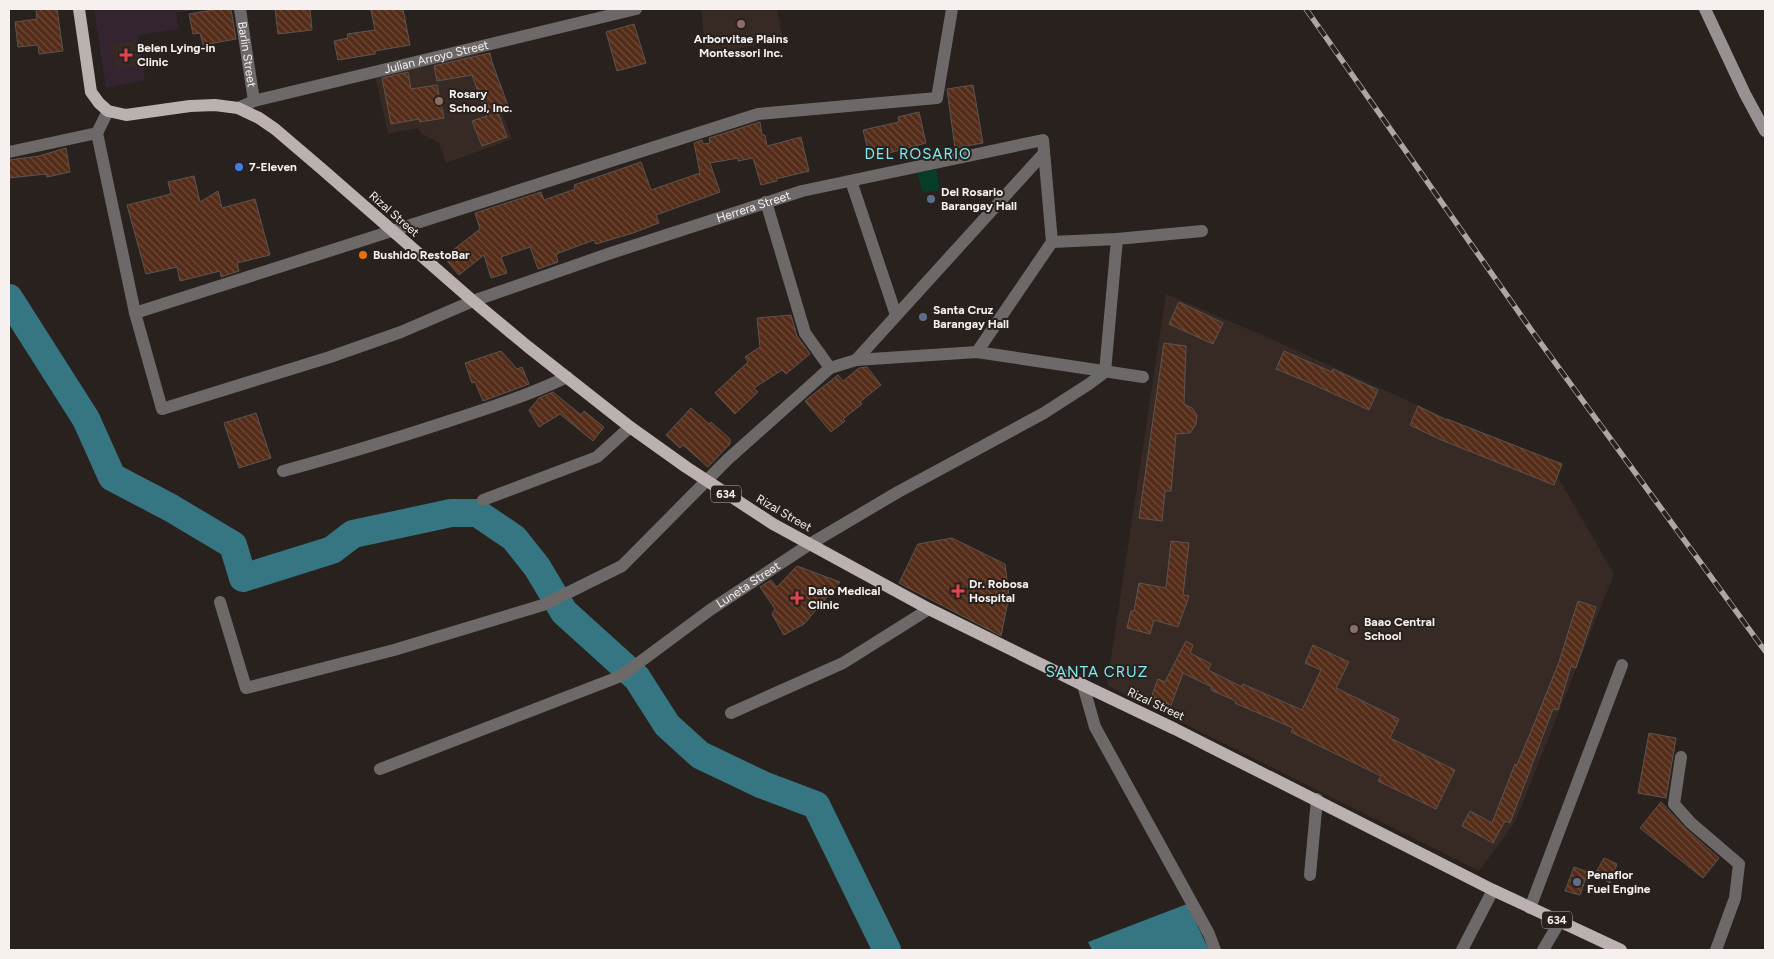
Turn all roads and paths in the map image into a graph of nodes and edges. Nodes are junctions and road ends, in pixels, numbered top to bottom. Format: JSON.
{"nodes":[{"id":1,"x":79,"y":9,"type":"edge"},
{"id":2,"x":240,"y":9,"type":"edge"},
{"id":3,"x":636,"y":9,"type":"edge"},
{"id":4,"x":952,"y":9,"type":"edge"},
{"id":5,"x":1705,"y":9,"type":"edge"},
{"id":6,"x":254,"y":101,"type":"junction"},
{"id":7,"x":238,"y":108,"type":"junction"},
{"id":8,"x":108,"y":111,"type":"junction"},
{"id":9,"x":1765,"y":132,"type":"edge"},
{"id":10,"x":98,"y":133,"type":"junction"},
{"id":11,"x":1043,"y":147,"type":"junction"},
{"id":12,"x":9,"y":152,"type":"edge"},
{"id":13,"x":850,"y":181,"type":"junction"},
{"id":14,"x":766,"y":202,"type":"junction"},
{"id":15,"x":390,"y":230,"type":"junction"},
{"id":16,"x":1202,"y":231,"type":"dead end"},
{"id":17,"x":1117,"y":239,"type":"junction"},
{"id":18,"x":1052,"y":242,"type":"junction"},
{"id":19,"x":472,"y":301,"type":"junction"},
{"id":20,"x":135,"y":313,"type":"junction"},
{"id":21,"x":896,"y":315,"type":"junction"},
{"id":22,"x":977,"y":352,"type":"junction"},
{"id":23,"x":856,"y":360,"type":"junction"},
{"id":24,"x":830,"y":368,"type":"junction"},
{"id":25,"x":1105,"y":372,"type":"junction"},
{"id":26,"x":568,"y":377,"type":"junction"},
{"id":27,"x":1143,"y":377,"type":"dead end"},
{"id":28,"x":630,"y":428,"type":"junction"},
{"id":29,"x":283,"y":471,"type":"dead end"},
{"id":30,"x":707,"y":481,"type":"junction"},
{"id":31,"x":483,"y":500,"type":"dead end"},
{"id":32,"x":810,"y":544,"type":"junction"},
{"id":33,"x":220,"y":602,"type":"dead end"},
{"id":34,"x":929,"y":609,"type":"junction"},
{"id":35,"x":1622,"y":665,"type":"dead end"},
{"id":36,"x":1083,"y":685,"type":"junction"},
{"id":37,"x":731,"y":713,"type":"dead end"},
{"id":38,"x":1681,"y":757,"type":"dead end"},
{"id":39,"x":380,"y":769,"type":"dead end"},
{"id":40,"x":1317,"y":799,"type":"junction"},
{"id":41,"x":1310,"y":875,"type":"dead end"},
{"id":42,"x":1493,"y":890,"type":"junction"},
{"id":43,"x":1530,"y":908,"type":"junction"},
{"id":44,"x":1560,"y":922,"type":"junction"},
{"id":45,"x":1215,"y":950,"type":"edge"},
{"id":46,"x":1462,"y":950,"type":"edge"},
{"id":47,"x":1543,"y":950,"type":"edge"},
{"id":48,"x":1621,"y":950,"type":"edge"},
{"id":49,"x":1716,"y":950,"type":"edge"}],
"edges":[{"from":1,"to":8,"type":"main road"},
{"from":2,"to":6,"type":"street","name":"Barlin Street"},
{"from":3,"to":6,"type":"street","name":"Julian Arroyo Street"},
{"from":4,"to":15,"type":"street"},
{"from":5,"to":9,"type":"main road"},
{"from":6,"to":7,"type":"street","name":"Julian Arroyo Street"},
{"from":7,"to":8,"type":"main road","name":"Rizal Street","number":"634"},
{"from":7,"to":15,"type":"main road","name":"Rizal Street","number":"634"},
{"from":8,"to":10,"type":"street"},
{"from":10,"to":12,"type":"street"},
{"from":10,"to":20,"type":"street"},
{"from":11,"to":13,"type":"street","name":"Herrera Street"},
{"from":11,"to":18,"type":"street"},
{"from":11,"to":21,"type":"street"},
{"from":13,"to":14,"type":"street","name":"Herrera Street"},
{"from":13,"to":21,"type":"street"},
{"from":14,"to":19,"type":"street","name":"Herrera Street"},
{"from":14,"to":24,"type":"street"},
{"from":15,"to":19,"type":"main road","name":"Rizal Street","number":"634"},
{"from":15,"to":20,"type":"street"},
{"from":16,"to":17,"type":"street"},
{"from":17,"to":18,"type":"street"},
{"from":17,"to":25,"type":"street"},
{"from":18,"to":22,"type":"street"},
{"from":19,"to":20,"type":"street","name":"Herrera Street"},
{"from":19,"to":26,"type":"main road","name":"Rizal Street","number":"634"},
{"from":21,"to":23,"type":"street"},
{"from":22,"to":23,"type":"street"},
{"from":22,"to":25,"type":"street"},
{"from":23,"to":24,"type":"street"},
{"from":24,"to":30,"type":"street"},
{"from":25,"to":27,"type":"street"},
{"from":25,"to":32,"type":"street","name":"Luneta Street"},
{"from":26,"to":28,"type":"main road","name":"Rizal Street","number":"634"},
{"from":26,"to":29,"type":"street"},
{"from":28,"to":30,"type":"main road","name":"Rizal Street","number":"634"},
{"from":28,"to":31,"type":"street"},
{"from":30,"to":32,"type":"main road","name":"Rizal Street","number":"634"},
{"from":30,"to":33,"type":"street"},
{"from":32,"to":34,"type":"main road","name":"Rizal Street","number":"634"},
{"from":32,"to":39,"type":"street","name":"Luneta Street"},
{"from":34,"to":36,"type":"main road","name":"Rizal Street","number":"634"},
{"from":34,"to":37,"type":"street"},
{"from":35,"to":43,"type":"street"},
{"from":36,"to":40,"type":"main road","name":"Rizal Street","number":"634"},
{"from":36,"to":45,"type":"street"},
{"from":38,"to":49,"type":"street"},
{"from":40,"to":41,"type":"street"},
{"from":40,"to":42,"type":"main road","name":"Rizal Street","number":"634"},
{"from":42,"to":43,"type":"main road","number":"634"},
{"from":42,"to":46,"type":"street"},
{"from":43,"to":44,"type":"main road","number":"634"},
{"from":44,"to":47,"type":"street"},
{"from":44,"to":48,"type":"main road","number":"634"}]}
